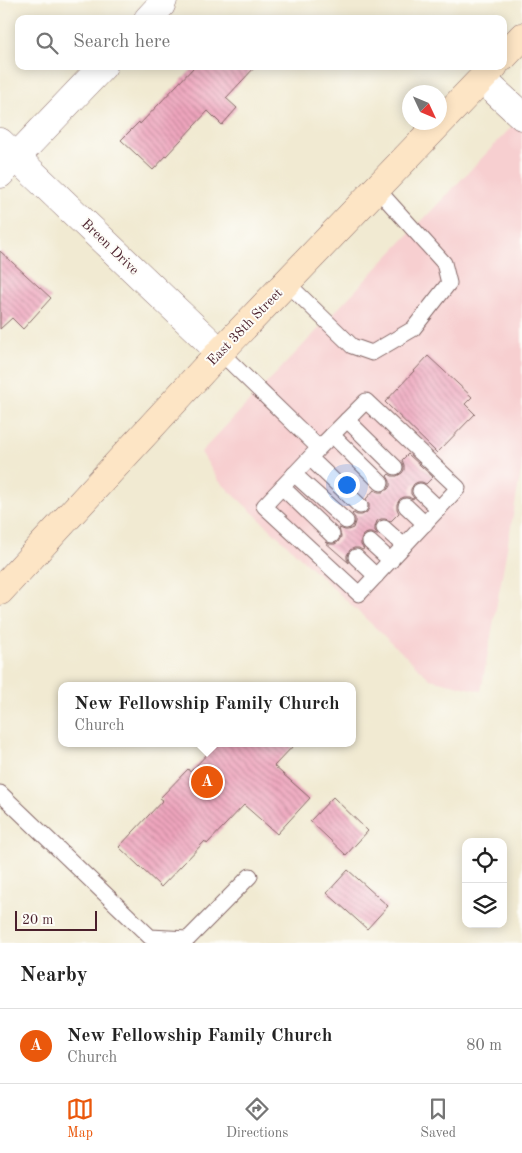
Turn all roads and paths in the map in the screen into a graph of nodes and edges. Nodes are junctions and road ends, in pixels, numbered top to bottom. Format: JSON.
{"nodes":[{"id":1,"x":163,"y":0,"type":"edge"},
{"id":2,"x":152,"y":15,"type":"edge"},
{"id":3,"x":522,"y":37,"type":"edge"},
{"id":4,"x":507,"y":53,"type":"edge"},
{"id":5,"x":100,"y":70,"type":"edge"},
{"id":6,"x":488,"y":73,"type":"edge"},
{"id":7,"x":522,"y":116,"type":"edge"},
{"id":8,"x":5,"y":158,"type":"edge"},
{"id":9,"x":376,"y":189,"type":"junction"},
{"id":10,"x":287,"y":283,"type":"junction"},
{"id":11,"x":220,"y":352,"type":"junction"},
{"id":12,"x":347,"y":420,"type":"junction"},
{"id":13,"x":332,"y":435,"type":"junction"},
{"id":14,"x":315,"y":453,"type":"junction"},
{"id":15,"x":395,"y":467,"type":"dead end"},
{"id":16,"x":294,"y":474,"type":"junction"},
{"id":17,"x":380,"y":483,"type":"dead end"},
{"id":18,"x":282,"y":487,"type":"junction"},
{"id":19,"x":420,"y":491,"type":"dead end"},
{"id":20,"x":360,"y":506,"type":"dead end"},
{"id":21,"x":406,"y":506,"type":"dead end"},
{"id":22,"x":439,"y":509,"type":"junction"},
{"id":23,"x":346,"y":521,"type":"dead end"},
{"id":24,"x":425,"y":524,"type":"junction"},
{"id":25,"x":384,"y":528,"type":"dead end"},
{"id":26,"x":332,"y":535,"type":"dead end"},
{"id":27,"x":370,"y":542,"type":"dead end"},
{"id":28,"x":404,"y":546,"type":"junction"},
{"id":29,"x":356,"y":557,"type":"dead end"},
{"id":30,"x":390,"y":561,"type":"junction"},
{"id":31,"x":376,"y":576,"type":"junction"},
{"id":32,"x":0,"y":591,"type":"edge"},
{"id":33,"x":0,"y":793,"type":"edge"},
{"id":34,"x":250,"y":876,"type":"dead end"}],
"edges":[{"from":1,"to":2,"type":"street"},
{"from":3,"to":4,"type":"main road"},
{"from":5,"to":8,"type":"street"},
{"from":6,"to":7,"type":"street"},
{"from":6,"to":9,"type":"main road","name":"East 38th Street"},
{"from":8,"to":11,"type":"street","name":"Breen Drive"},
{"from":9,"to":10,"type":"main road","name":"East 38th Street"},
{"from":9,"to":10,"type":"lane"},
{"from":10,"to":11,"type":"main road","name":"East 38th Street"},
{"from":11,"to":14,"type":"lane"},
{"from":11,"to":32,"type":"main road","name":"East 38th Street"},
{"from":12,"to":13,"type":"lane"},
{"from":12,"to":15,"type":"lane"},
{"from":12,"to":22,"type":"lane"},
{"from":13,"to":14,"type":"lane"},
{"from":13,"to":17,"type":"lane"},
{"from":14,"to":16,"type":"lane"},
{"from":14,"to":20,"type":"lane"},
{"from":16,"to":18,"type":"lane"},
{"from":16,"to":23,"type":"lane"},
{"from":18,"to":26,"type":"lane"},
{"from":18,"to":31,"type":"lane"},
{"from":19,"to":22,"type":"lane"},
{"from":21,"to":24,"type":"lane"},
{"from":22,"to":24,"type":"lane"},
{"from":24,"to":28,"type":"lane"},
{"from":25,"to":28,"type":"lane"},
{"from":27,"to":30,"type":"lane"},
{"from":28,"to":30,"type":"lane"},
{"from":29,"to":31,"type":"lane"},
{"from":30,"to":31,"type":"lane"},
{"from":33,"to":34,"type":"lane"}]}
